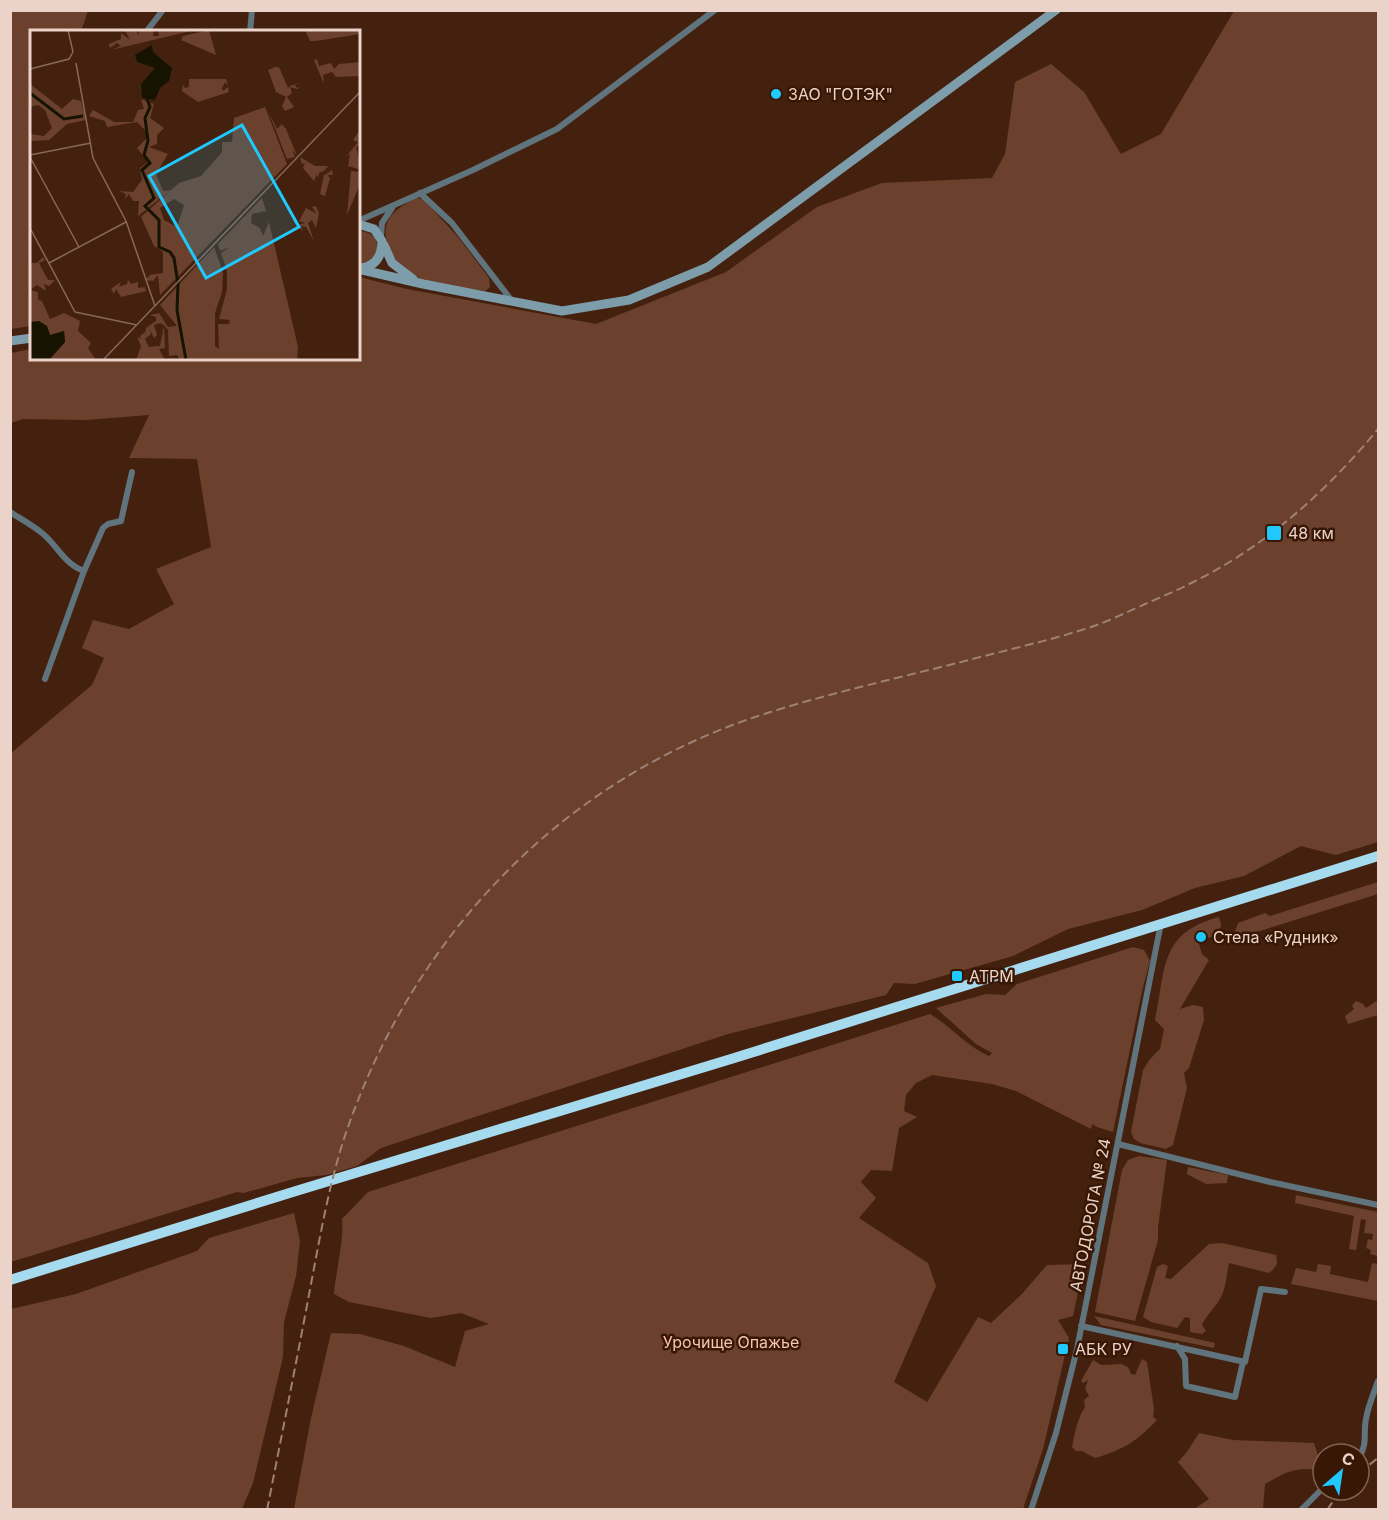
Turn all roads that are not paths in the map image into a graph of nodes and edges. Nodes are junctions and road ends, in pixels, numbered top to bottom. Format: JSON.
{"nodes":[{"id":1,"x":163,"y":10,"type":"edge"},
{"id":2,"x":252,"y":10,"type":"edge"},
{"id":3,"x":715,"y":10,"type":"edge"},
{"id":4,"x":1056,"y":10,"type":"edge"},
{"id":5,"x":148,"y":30,"type":"edge"},
{"id":6,"x":250,"y":30,"type":"edge"},
{"id":7,"x":420,"y":193,"type":"junction"},
{"id":8,"x":394,"y":205,"type":"junction"},
{"id":9,"x":360,"y":222,"type":"edge"},
{"id":10,"x":360,"y":224,"type":"edge"},
{"id":11,"x":382,"y":242,"type":"junction"},
{"id":12,"x":360,"y":268,"type":"edge"},
{"id":13,"x":360,"y":268,"type":"edge"},
{"id":14,"x":423,"y":284,"type":"junction"},
{"id":15,"x":512,"y":301,"type":"junction"},
{"id":16,"x":30,"y":338,"type":"edge"},
{"id":17,"x":10,"y":341,"type":"edge"},
{"id":18,"x":132,"y":472,"type":"dead end"},
{"id":19,"x":10,"y":512,"type":"edge"},
{"id":20,"x":84,"y":571,"type":"junction"},
{"id":21,"x":45,"y":679,"type":"dead end"},
{"id":22,"x":1378,"y":856,"type":"edge"},
{"id":23,"x":1162,"y":922,"type":"junction"},
{"id":24,"x":1118,"y":1144,"type":"junction"},
{"id":25,"x":1378,"y":1205,"type":"edge"},
{"id":26,"x":10,"y":1280,"type":"edge"},
{"id":27,"x":1285,"y":1292,"type":"dead end"},
{"id":28,"x":1081,"y":1326,"type":"junction"},
{"id":29,"x":1177,"y":1346,"type":"junction"},
{"id":30,"x":1243,"y":1362,"type":"junction"},
{"id":31,"x":1378,"y":1381,"type":"edge"},
{"id":32,"x":1365,"y":1442,"type":"edge"},
{"id":33,"x":1030,"y":1509,"type":"edge"}],
"edges":[{"from":1,"to":5,"type":"street"},
{"from":2,"to":6,"type":"street"},
{"from":3,"to":7,"type":"street"},
{"from":4,"to":15,"type":"street"},
{"from":7,"to":8,"type":"street"},
{"from":7,"to":15,"type":"street"},
{"from":8,"to":9,"type":"street"},
{"from":8,"to":11,"type":"street"},
{"from":10,"to":11,"type":"street"},
{"from":11,"to":12,"type":"street"},
{"from":11,"to":14,"type":"street"},
{"from":13,"to":14,"type":"street"},
{"from":14,"to":15,"type":"street"},
{"from":16,"to":17,"type":"street"},
{"from":18,"to":20,"type":"street"},
{"from":19,"to":20,"type":"street"},
{"from":20,"to":21,"type":"street"},
{"from":22,"to":23,"type":"highway"},
{"from":23,"to":24,"type":"street","name":"АВТОДОРОГА № 24"},
{"from":23,"to":26,"type":"highway"},
{"from":24,"to":25,"type":"street"},
{"from":24,"to":28,"type":"street","name":"АВТОДОРОГА № 24"},
{"from":27,"to":30,"type":"street"},
{"from":28,"to":29,"type":"street"},
{"from":28,"to":33,"type":"street","name":"АВТОДОРОГА № 24"},
{"from":29,"to":30,"type":"street"},
{"from":29,"to":30,"type":"street"},
{"from":31,"to":32,"type":"street"}]}
